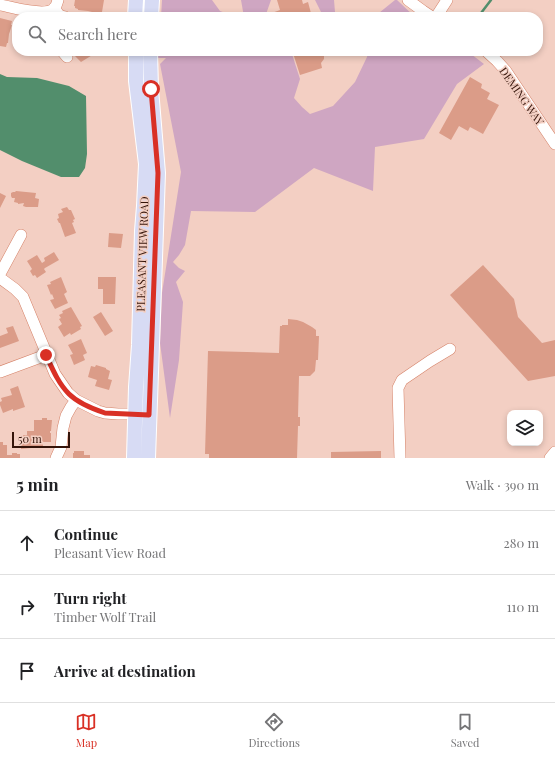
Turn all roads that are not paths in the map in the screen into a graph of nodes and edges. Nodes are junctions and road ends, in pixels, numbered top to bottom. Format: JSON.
{"nodes":[{"id":1,"x":136,"y":0,"type":"edge"},
{"id":2,"x":152,"y":0,"type":"edge"},
{"id":3,"x":408,"y":0,"type":"edge"},
{"id":4,"x":447,"y":0,"type":"edge"},
{"id":5,"x":0,"y":5,"type":"edge"},
{"id":6,"x":21,"y":12,"type":"edge"},
{"id":7,"x":46,"y":12,"type":"edge"},
{"id":8,"x":59,"y":12,"type":"edge"},
{"id":9,"x":135,"y":12,"type":"edge"},
{"id":10,"x":151,"y":12,"type":"edge"},
{"id":11,"x":424,"y":12,"type":"edge"},
{"id":12,"x":439,"y":12,"type":"edge"},
{"id":13,"x":136,"y":56,"type":"edge"},
{"id":14,"x":150,"y":56,"type":"edge"},
{"id":15,"x":492,"y":56,"type":"edge"},
{"id":16,"x":555,"y":144,"type":"edge"},
{"id":17,"x":21,"y":235,"type":"dead end"},
{"id":18,"x":0,"y":274,"type":"edge"},
{"id":19,"x":0,"y":278,"type":"edge"},
{"id":20,"x":450,"y":349,"type":"dead end"},
{"id":21,"x":46,"y":355,"type":"junction"},
{"id":22,"x":0,"y":372,"type":"edge"},
{"id":23,"x":76,"y":400,"type":"junction"},
{"id":24,"x":134,"y":414,"type":"junction"},
{"id":25,"x":149,"y":415,"type":"junction"},
{"id":26,"x":555,"y":452,"type":"edge"},
{"id":27,"x":56,"y":458,"type":"edge"},
{"id":28,"x":134,"y":458,"type":"edge"},
{"id":29,"x":148,"y":458,"type":"edge"},
{"id":30,"x":400,"y":458,"type":"edge"},
{"id":31,"x":550,"y":458,"type":"edge"}],
"edges":[{"from":1,"to":9,"type":"main road"},
{"from":2,"to":10,"type":"main road"},
{"from":3,"to":11,"type":"street"},
{"from":4,"to":12,"type":"street"},
{"from":5,"to":6,"type":"street"},
{"from":7,"to":8,"type":"street"},
{"from":13,"to":24,"type":"main road","name":"PLEASANT VIEW ROAD"},
{"from":14,"to":25,"type":"main road","name":"PLEASANT VIEW ROAD"},
{"from":15,"to":16,"type":"street","name":"DEMING WAY"},
{"from":17,"to":18,"type":"street"},
{"from":19,"to":21,"type":"street"},
{"from":20,"to":30,"type":"street"},
{"from":21,"to":22,"type":"street"},
{"from":21,"to":23,"type":"street"},
{"from":23,"to":24,"type":"street"},
{"from":23,"to":27,"type":"street"},
{"from":24,"to":25,"type":"street"},
{"from":24,"to":28,"type":"main road","name":"PLEASANT VIEW ROAD"},
{"from":25,"to":29,"type":"main road","name":"PLEASANT VIEW ROAD"},
{"from":26,"to":31,"type":"street"}]}
